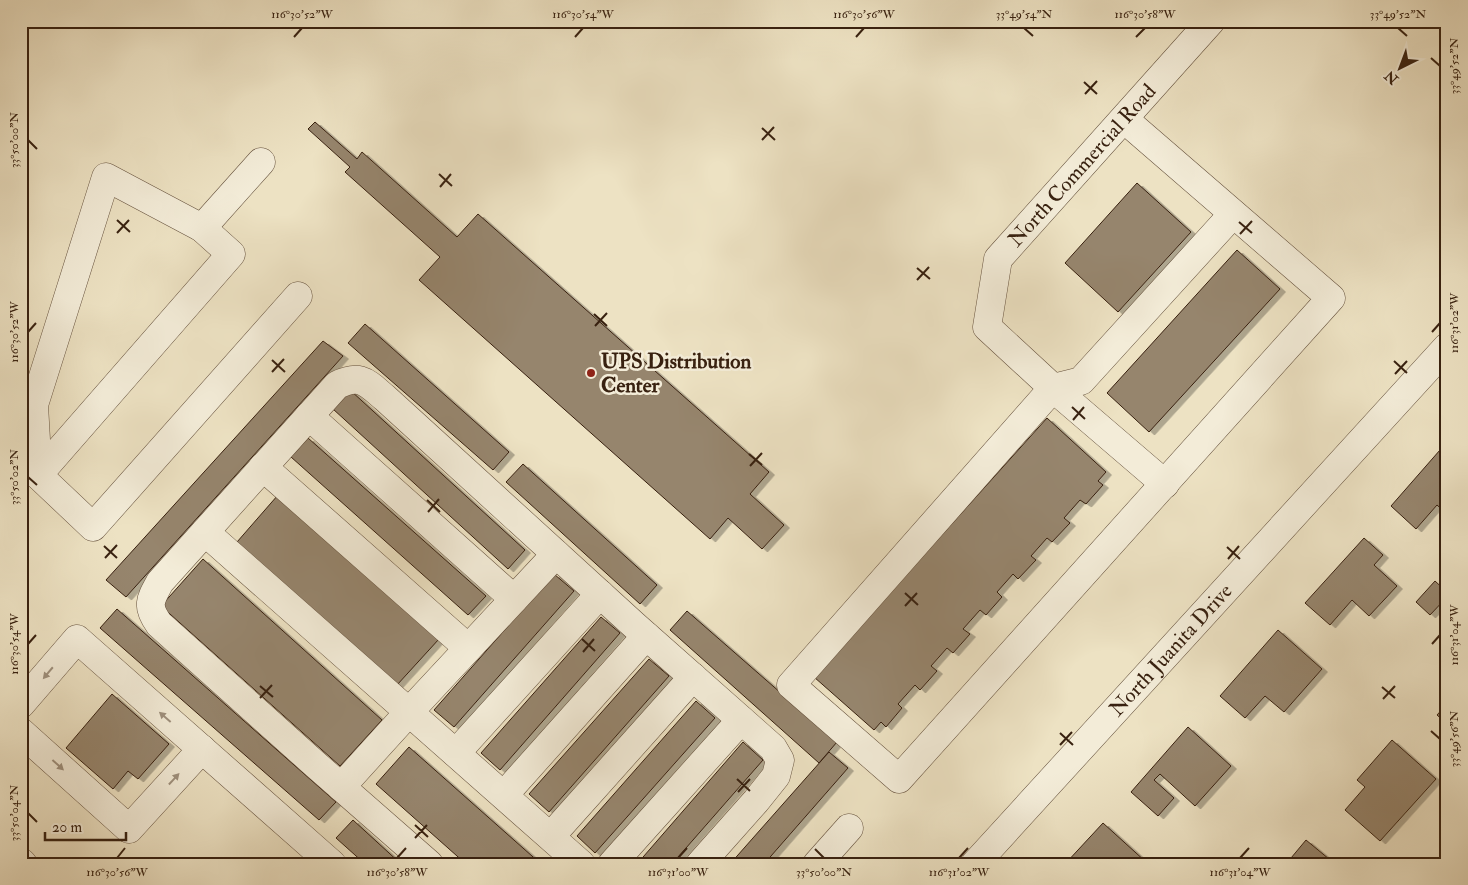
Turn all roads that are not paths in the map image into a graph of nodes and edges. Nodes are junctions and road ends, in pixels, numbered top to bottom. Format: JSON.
{"nodes":[{"id":1,"x":1211,"y":21,"type":"edge"},
{"id":2,"x":1124,"y":119,"type":"junction"},
{"id":3,"x":261,"y":162,"type":"dead end"},
{"id":4,"x":1233,"y":214,"type":"junction"},
{"id":5,"x":202,"y":228,"type":"junction"},
{"id":6,"x":298,"y":296,"type":"dead end"},
{"id":7,"x":1447,"y":347,"type":"edge"},
{"id":8,"x":1053,"y":388,"type":"junction"},
{"id":9,"x":309,"y":416,"type":"junction"},
{"id":10,"x":263,"y":467,"type":"junction"},
{"id":11,"x":38,"y":475,"type":"junction"},
{"id":12,"x":1165,"y":484,"type":"junction"},
{"id":13,"x":205,"y":532,"type":"junction"},
{"id":14,"x":556,"y":554,"type":"junction"},
{"id":15,"x":600,"y":594,"type":"junction"},
{"id":16,"x":514,"y":599,"type":"junction"},
{"id":17,"x":646,"y":636,"type":"junction"},
{"id":18,"x":468,"y":648,"type":"junction"},
{"id":19,"x":693,"y":677,"type":"junction"},
{"id":20,"x":21,"y":704,"type":"edge"},
{"id":21,"x":408,"y":712,"type":"junction"},
{"id":22,"x":741,"y":720,"type":"junction"},
{"id":23,"x":21,"y":732,"type":"edge"},
{"id":24,"x":202,"y":749,"type":"junction"},
{"id":25,"x":456,"y":753,"type":"junction"},
{"id":26,"x":341,"y":787,"type":"junction"},
{"id":27,"x":504,"y":795,"type":"junction"},
{"id":28,"x":849,"y":828,"type":"dead end"},
{"id":29,"x":550,"y":836,"type":"junction"},
{"id":30,"x":332,"y":864,"type":"edge"},
{"id":31,"x":429,"y":864,"type":"edge"},
{"id":32,"x":581,"y":864,"type":"edge"},
{"id":33,"x":612,"y":864,"type":"edge"},
{"id":34,"x":700,"y":864,"type":"edge"},
{"id":35,"x":818,"y":864,"type":"edge"},
{"id":36,"x":975,"y":864,"type":"edge"}],
"edges":[{"from":1,"to":2,"type":"street","name":"North Commercial Road"},
{"from":2,"to":4,"type":"street"},
{"from":2,"to":8,"type":"street","name":"North Commercial Road"},
{"from":3,"to":5,"type":"street"},
{"from":4,"to":8,"type":"street"},
{"from":4,"to":12,"type":"street"},
{"from":5,"to":11,"type":"street"},
{"from":5,"to":11,"type":"street"},
{"from":6,"to":11,"type":"street"},
{"from":7,"to":36,"type":"street","name":"North Juanita Drive"},
{"from":8,"to":12,"type":"street"},
{"from":8,"to":12,"type":"street"},
{"from":9,"to":10,"type":"street"},
{"from":9,"to":14,"type":"street"},
{"from":9,"to":16,"type":"street"},
{"from":10,"to":13,"type":"street"},
{"from":10,"to":18,"type":"street"},
{"from":13,"to":21,"type":"street"},
{"from":13,"to":26,"type":"street"},
{"from":14,"to":15,"type":"street"},
{"from":14,"to":16,"type":"street"},
{"from":15,"to":17,"type":"street"},
{"from":15,"to":25,"type":"street"},
{"from":16,"to":18,"type":"street"},
{"from":17,"to":19,"type":"street"},
{"from":17,"to":27,"type":"street"},
{"from":18,"to":21,"type":"street"},
{"from":19,"to":22,"type":"street"},
{"from":19,"to":29,"type":"street"},
{"from":24,"to":20,"type":"street","one_way":true},
{"from":21,"to":25,"type":"street"},
{"from":21,"to":26,"type":"street"},
{"from":22,"to":33,"type":"street"},
{"from":22,"to":34,"type":"street"},
{"from":23,"to":24,"type":"street","one_way":true},
{"from":24,"to":30,"type":"street"},
{"from":25,"to":27,"type":"street"},
{"from":26,"to":31,"type":"street"},
{"from":27,"to":29,"type":"street"},
{"from":28,"to":35,"type":"street"},
{"from":29,"to":32,"type":"street"}]}
